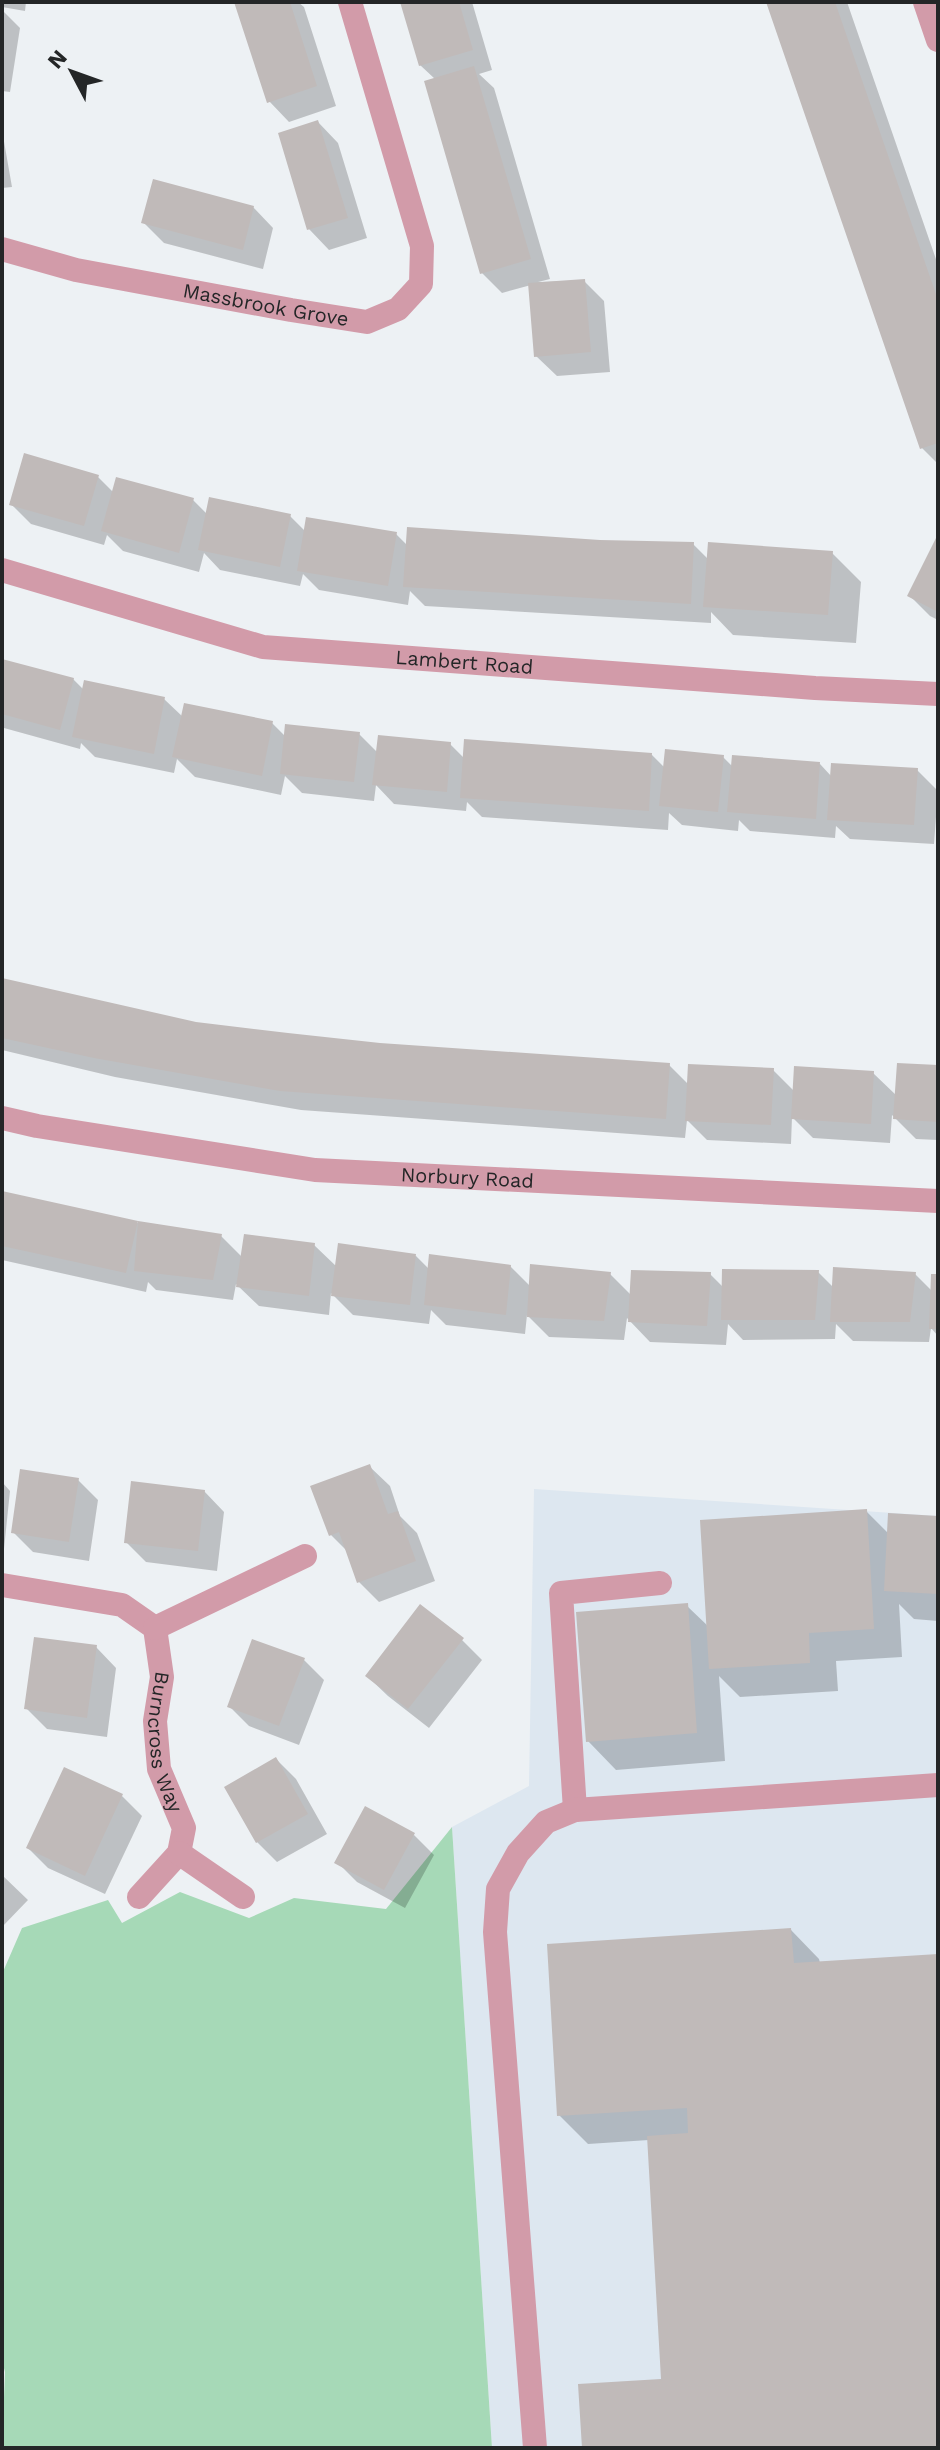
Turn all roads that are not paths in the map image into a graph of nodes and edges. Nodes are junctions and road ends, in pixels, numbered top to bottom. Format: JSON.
{"nodes":[{"id":1,"x":350,"y":2,"type":"edge"},
{"id":2,"x":925,"y":2,"type":"edge"},
{"id":3,"x":938,"y":40,"type":"edge"},
{"id":4,"x":2,"y":249,"type":"edge"},
{"id":5,"x":2,"y":570,"type":"edge"},
{"id":6,"x":938,"y":694,"type":"edge"},
{"id":7,"x":2,"y":1118,"type":"edge"},
{"id":8,"x":938,"y":1201,"type":"edge"},
{"id":9,"x":305,"y":1556,"type":"dead end"},
{"id":10,"x":660,"y":1583,"type":"dead end"},
{"id":11,"x":2,"y":1585,"type":"edge"},
{"id":12,"x":155,"y":1628,"type":"junction"},
{"id":13,"x":938,"y":1785,"type":"edge"},
{"id":14,"x":575,"y":1810,"type":"junction"},
{"id":15,"x":179,"y":1853,"type":"junction"},
{"id":16,"x":139,"y":1897,"type":"dead end"},
{"id":17,"x":243,"y":1897,"type":"dead end"},
{"id":18,"x":535,"y":2448,"type":"edge"}],
"edges":[{"from":1,"to":4,"type":"street","name":"Massbrook Grove"},
{"from":2,"to":3,"type":"street"},
{"from":5,"to":6,"type":"street","name":"Lambert Road"},
{"from":7,"to":8,"type":"street","name":"Norbury Road"},
{"from":9,"to":12,"type":"street"},
{"from":10,"to":14,"type":"street"},
{"from":11,"to":12,"type":"street"},
{"from":12,"to":15,"type":"street","name":"Burncross Way"},
{"from":13,"to":14,"type":"street"},
{"from":14,"to":18,"type":"street"},
{"from":15,"to":16,"type":"street"},
{"from":15,"to":17,"type":"street"}]}
